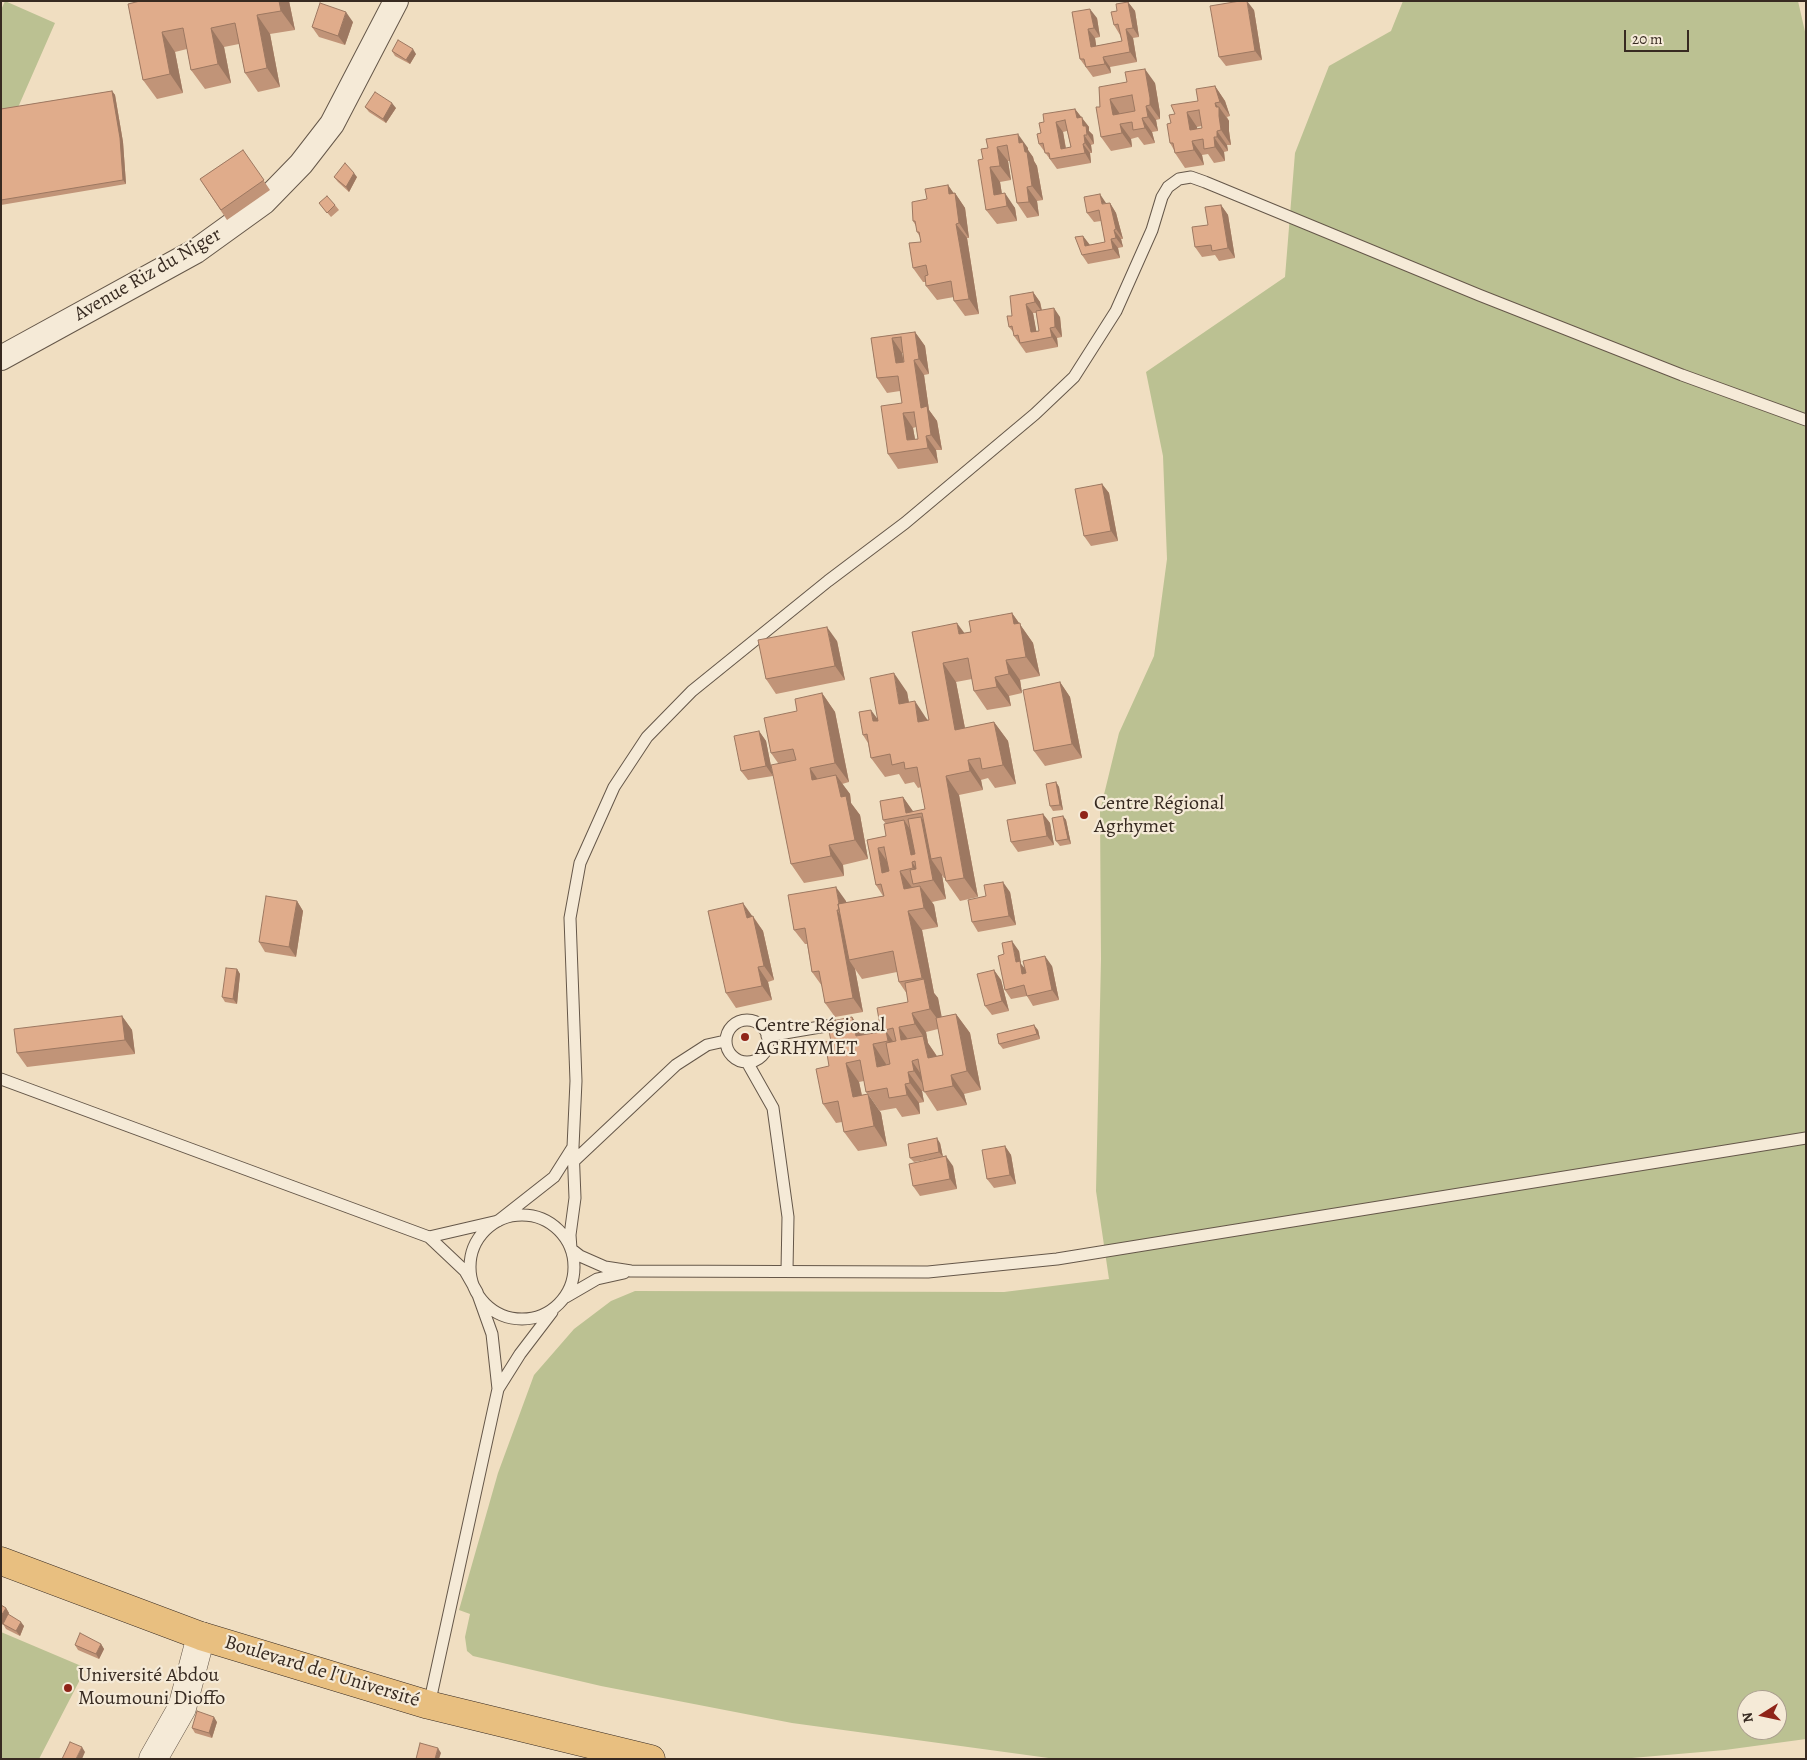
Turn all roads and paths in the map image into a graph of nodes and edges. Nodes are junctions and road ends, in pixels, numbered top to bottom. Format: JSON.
{"nodes":[{"id":1,"x":396,"y":1,"type":"edge"},
{"id":2,"x":1,"y":358,"type":"edge"},
{"id":3,"x":1806,"y":420,"type":"edge"},
{"id":4,"x":832,"y":1025,"type":"edge"},
{"id":5,"x":768,"y":1036,"type":"junction"},
{"id":6,"x":725,"y":1041,"type":"junction"},
{"id":7,"x":747,"y":1062,"type":"junction"},
{"id":8,"x":1,"y":1079,"type":"edge"},
{"id":9,"x":1806,"y":1138,"type":"edge"},
{"id":10,"x":573,"y":1148,"type":"junction"},
{"id":11,"x":575,"y":1160,"type":"junction"},
{"id":12,"x":498,"y":1221,"type":"junction"},
{"id":13,"x":429,"y":1237,"type":"junction"},
{"id":14,"x":571,"y":1249,"type":"junction"},
{"id":15,"x":787,"y":1270,"type":"junction"},
{"id":16,"x":631,"y":1271,"type":"junction"},
{"id":17,"x":477,"y":1292,"type":"junction"},
{"id":18,"x":561,"y":1302,"type":"junction"},
{"id":19,"x":498,"y":1389,"type":"junction"},
{"id":20,"x":1,"y":1561,"type":"edge"},
{"id":21,"x":202,"y":1636,"type":"junction"},
{"id":22,"x":429,"y":1705,"type":"junction"},
{"id":23,"x":153,"y":1759,"type":"edge"},
{"id":24,"x":651,"y":1759,"type":"edge"}],
"edges":[{"from":1,"to":2,"type":"street","name":"Avenue Riz du Niger"},
{"from":3,"to":10,"type":"lane"},
{"from":4,"to":5,"type":"lane"},
{"from":5,"to":6,"type":"lane"},
{"from":5,"to":7,"type":"lane"},
{"from":6,"to":7,"type":"lane"},
{"from":6,"to":11,"type":"lane"},
{"from":7,"to":15,"type":"lane"},
{"from":8,"to":13,"type":"lane"},
{"from":9,"to":15,"type":"lane"},
{"from":10,"to":11,"type":"lane"},
{"from":10,"to":12,"type":"lane"},
{"from":11,"to":14,"type":"lane"},
{"from":12,"to":13,"type":"lane"},
{"from":12,"to":14,"type":"lane"},
{"from":12,"to":17,"type":"lane"},
{"from":13,"to":17,"type":"lane"},
{"from":14,"to":16,"type":"lane"},
{"from":14,"to":18,"type":"lane"},
{"from":15,"to":16,"type":"lane"},
{"from":16,"to":18,"type":"lane"},
{"from":17,"to":18,"type":"lane"},
{"from":17,"to":19,"type":"lane"},
{"from":18,"to":19,"type":"lane"},
{"from":19,"to":22,"type":"lane"},
{"from":20,"to":21,"type":"main road","name":"Boulevard de l'Université"},
{"from":21,"to":22,"type":"main road","name":"Boulevard de l'Université"},
{"from":21,"to":23,"type":"street"},
{"from":22,"to":24,"type":"main road","name":"Boulevard de l'Université"}]}
